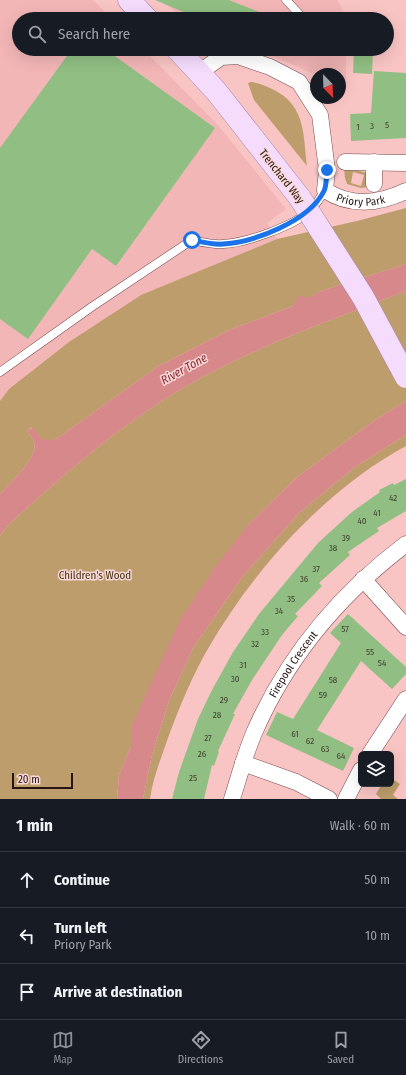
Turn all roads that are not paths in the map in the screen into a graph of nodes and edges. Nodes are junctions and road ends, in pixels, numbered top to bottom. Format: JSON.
{"nodes":[{"id":1,"x":129,"y":0,"type":"edge"},
{"id":2,"x":286,"y":0,"type":"edge"},
{"id":3,"x":140,"y":12,"type":"edge"},
{"id":4,"x":297,"y":12,"type":"edge"},
{"id":5,"x":184,"y":56,"type":"edge"},
{"id":6,"x":200,"y":72,"type":"junction"},
{"id":7,"x":345,"y":162,"type":"dead end"},
{"id":8,"x":374,"y":162,"type":"junction"},
{"id":9,"x":406,"y":163,"type":"edge"},
{"id":10,"x":374,"y":184,"type":"dead end"},
{"id":11,"x":325,"y":190,"type":"junction"},
{"id":12,"x":406,"y":191,"type":"edge"},
{"id":13,"x":0,"y":372,"type":"edge"},
{"id":14,"x":406,"y":377,"type":"edge"},
{"id":15,"x":406,"y":544,"type":"edge"},
{"id":16,"x":363,"y":579,"type":"junction"},
{"id":17,"x":406,"y":627,"type":"edge"},
{"id":18,"x":406,"y":700,"type":"edge"},
{"id":19,"x":372,"y":751,"type":"edge"},
{"id":20,"x":243,"y":764,"type":"junction"},
{"id":21,"x":358,"y":776,"type":"edge"},
{"id":22,"x":232,"y":799,"type":"edge"},
{"id":23,"x":329,"y":799,"type":"edge"},
{"id":24,"x":346,"y":799,"type":"edge"}],
"edges":[{"from":1,"to":3,"type":"main road"},
{"from":2,"to":4,"type":"lane"},
{"from":5,"to":6,"type":"main road","name":"Trenchard Way"},
{"from":6,"to":11,"type":"street","name":"Priory Park"},
{"from":6,"to":14,"type":"main road","name":"Trenchard Way","bridge":true},
{"from":7,"to":8,"type":"street"},
{"from":8,"to":9,"type":"street"},
{"from":8,"to":10,"type":"street","name":"Priory Park"},
{"from":11,"to":12,"type":"street","name":"Priory Park"},
{"from":11,"to":13,"type":"lane"},
{"from":15,"to":16,"type":"street","name":"Firepool Crescent"},
{"from":16,"to":17,"type":"street"},
{"from":16,"to":20,"type":"street","name":"Firepool Crescent"},
{"from":18,"to":19,"type":"street"},
{"from":20,"to":22,"type":"street","name":"Firepool Crescent"},
{"from":20,"to":23,"type":"street"},
{"from":21,"to":24,"type":"street"}]}
